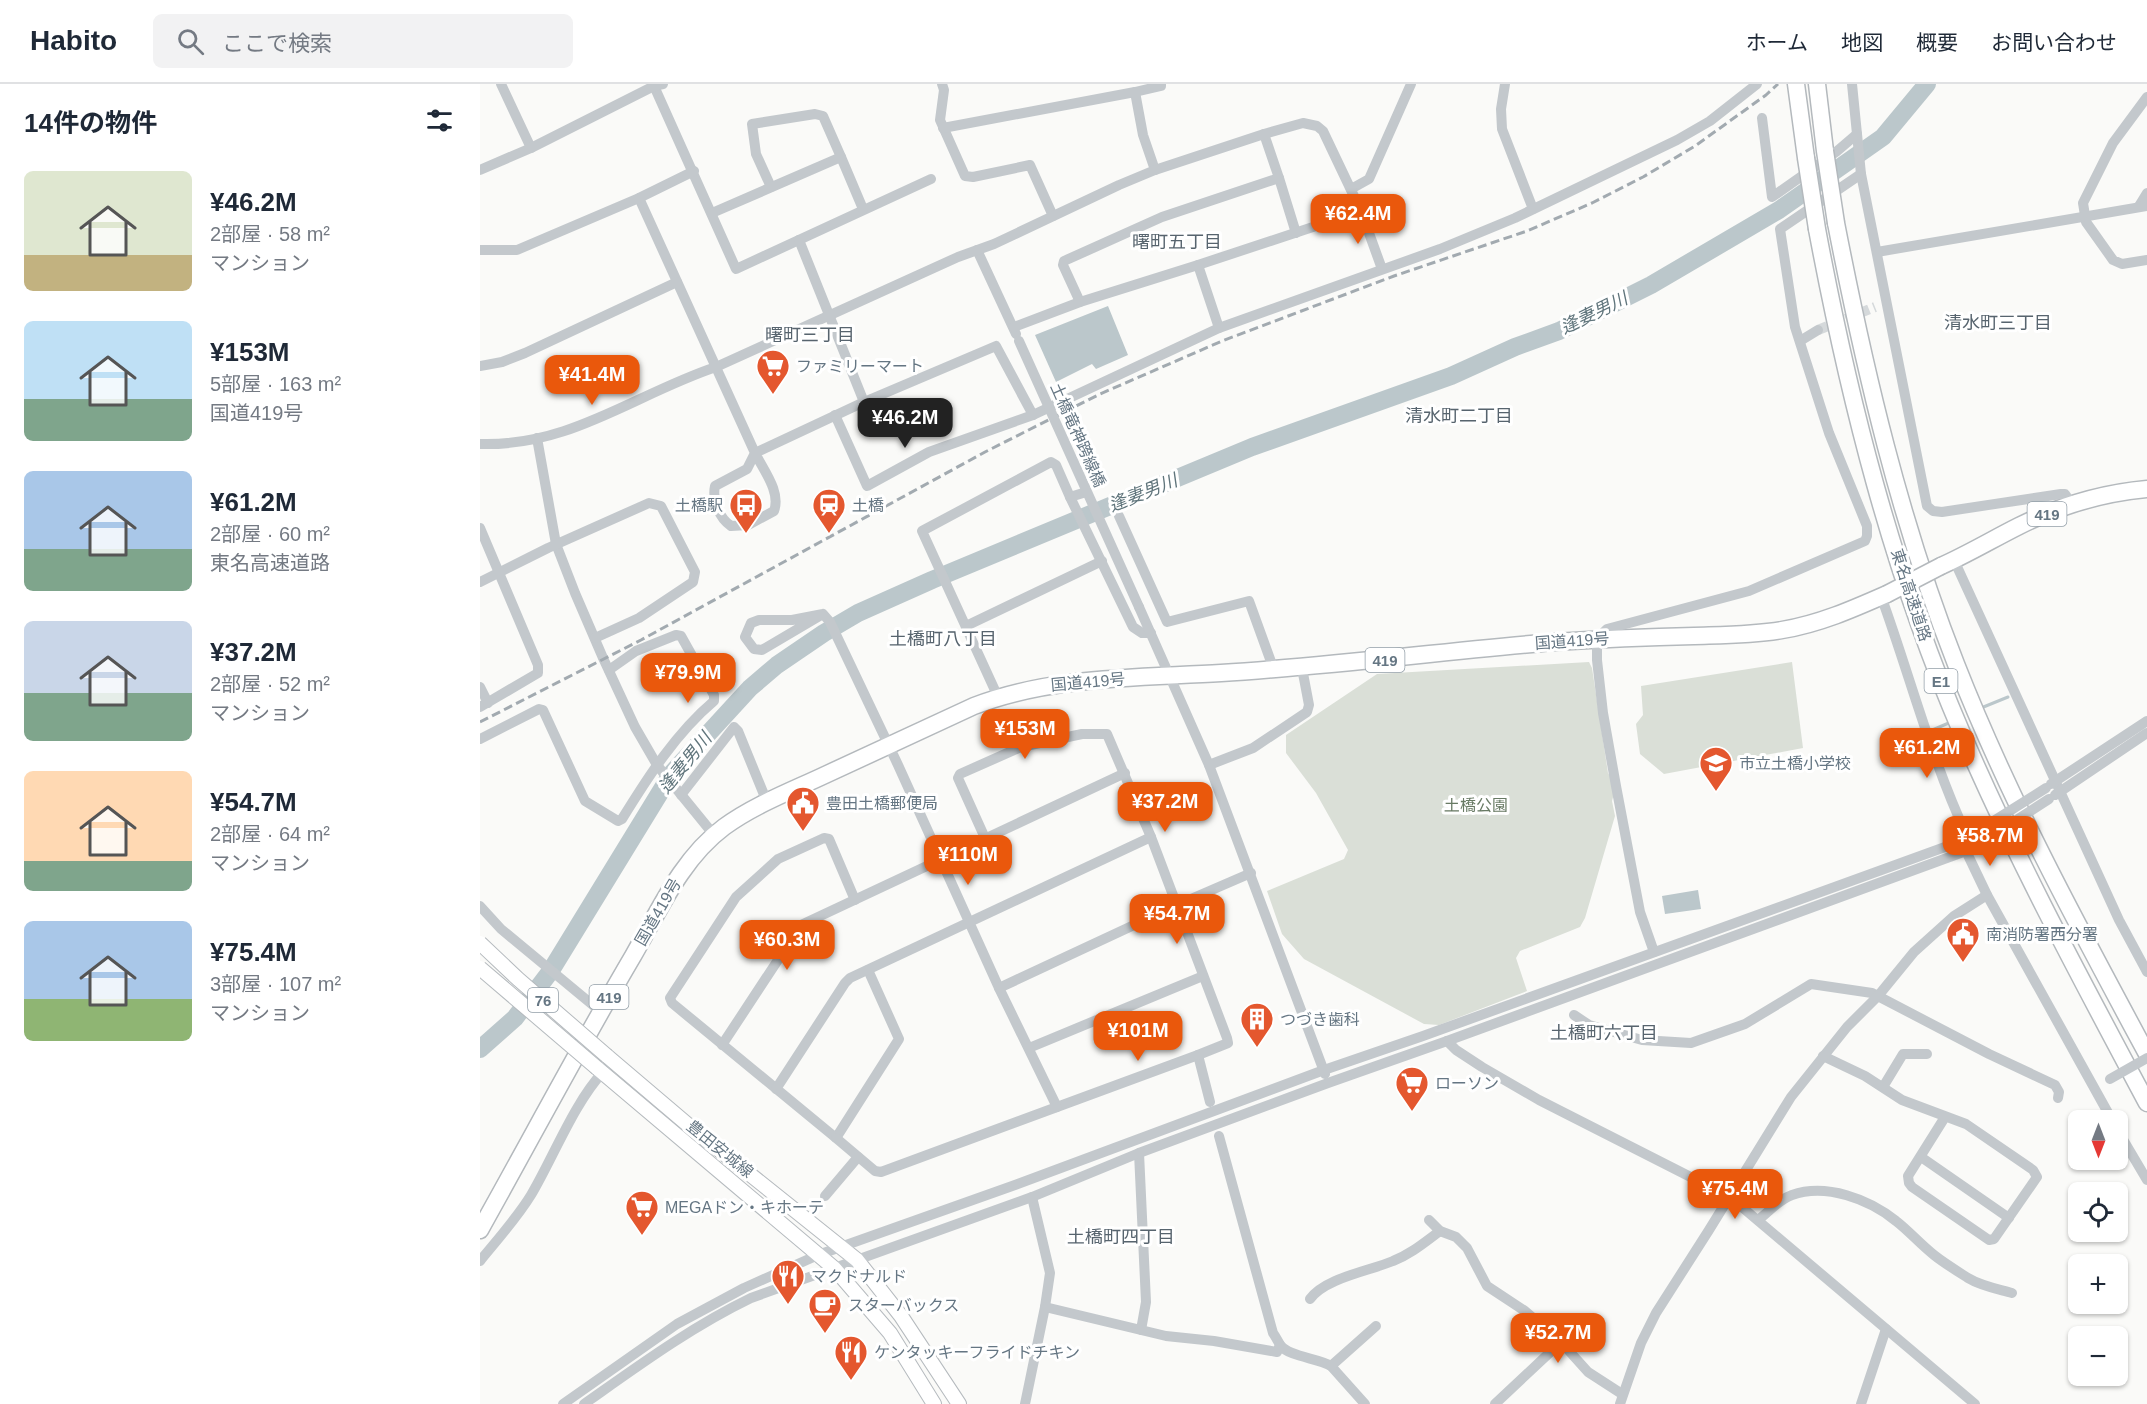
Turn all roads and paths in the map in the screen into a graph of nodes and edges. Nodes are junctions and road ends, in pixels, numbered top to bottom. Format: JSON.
{"nodes":[{"id":1,"x":501,"y":84,"type":"edge"},
{"id":2,"x":942,"y":84,"type":"edge"},
{"id":3,"x":1161,"y":84,"type":"edge"},
{"id":4,"x":1411,"y":84,"type":"edge"},
{"id":5,"x":1505,"y":84,"type":"edge"},
{"id":6,"x":1757,"y":84,"type":"edge"},
{"id":7,"x":1852,"y":84,"type":"edge"},
{"id":8,"x":659,"y":85,"type":"edge"},
{"id":9,"x":1817,"y":85,"type":"edge"},
{"id":10,"x":1135,"y":92,"type":"junction"},
{"id":11,"x":1796,"y":92,"type":"edge"},
{"id":12,"x":2147,"y":97,"type":"edge"},
{"id":13,"x":1762,"y":118,"type":"dead end"},
{"id":14,"x":943,"y":128,"type":"junction"},
{"id":15,"x":1264,"y":134,"type":"junction"},
{"id":16,"x":1858,"y":137,"type":"junction"},
{"id":17,"x":531,"y":148,"type":"junction"},
{"id":18,"x":841,"y":157,"type":"junction"},
{"id":19,"x":1155,"y":170,"type":"junction"},
{"id":20,"x":480,"y":171,"type":"edge"},
{"id":21,"x":694,"y":171,"type":"junction"},
{"id":22,"x":1861,"y":172,"type":"junction"},
{"id":23,"x":1279,"y":178,"type":"junction"},
{"id":24,"x":931,"y":179,"type":"dead end"},
{"id":25,"x":771,"y":187,"type":"junction"},
{"id":26,"x":1351,"y":189,"type":"junction"},
{"id":27,"x":2147,"y":193,"type":"edge"},
{"id":28,"x":639,"y":198,"type":"junction"},
{"id":29,"x":2143,"y":206,"type":"edge"},
{"id":30,"x":863,"y":209,"type":"junction"},
{"id":31,"x":1533,"y":209,"type":"junction"},
{"id":32,"x":1361,"y":211,"type":"junction"},
{"id":33,"x":712,"y":213,"type":"junction"},
{"id":34,"x":2085,"y":215,"type":"junction"},
{"id":35,"x":1053,"y":216,"type":"junction"},
{"id":36,"x":1296,"y":233,"type":"junction"},
{"id":37,"x":799,"y":240,"type":"junction"},
{"id":38,"x":480,"y":250,"type":"edge"},
{"id":39,"x":977,"y":250,"type":"junction"},
{"id":40,"x":1877,"y":252,"type":"junction"},
{"id":41,"x":2147,"y":260,"type":"edge"},
{"id":42,"x":1198,"y":266,"type":"junction"},
{"id":43,"x":1382,"y":269,"type":"junction"},
{"id":44,"x":677,"y":282,"type":"junction"},
{"id":45,"x":1080,"y":302,"type":"junction"},
{"id":46,"x":1887,"y":302,"type":"junction"},
{"id":47,"x":1875,"y":307,"type":"tunnel mouth"},
{"id":48,"x":829,"y":315,"type":"junction"},
{"id":49,"x":1014,"y":327,"type":"junction"},
{"id":50,"x":1219,"y":328,"type":"junction"},
{"id":51,"x":1818,"y":330,"type":"tunnel mouth"},
{"id":52,"x":1800,"y":341,"type":"junction"},
{"id":53,"x":480,"y":366,"type":"edge"},
{"id":54,"x":716,"y":368,"type":"junction"},
{"id":55,"x":864,"y":402,"type":"junction"},
{"id":56,"x":835,"y":415,"type":"junction"},
{"id":57,"x":1033,"y":415,"type":"junction"},
{"id":58,"x":537,"y":438,"type":"junction"},
{"id":59,"x":480,"y":444,"type":"edge"},
{"id":60,"x":755,"y":453,"type":"junction"},
{"id":61,"x":747,"y":469,"type":"junction"},
{"id":62,"x":767,"y":477,"type":"junction"},
{"id":63,"x":2147,"y":489,"type":"edge"},
{"id":64,"x":1083,"y":493,"type":"dead end"},
{"id":65,"x":1072,"y":500,"type":"junction"},
{"id":66,"x":2072,"y":504,"type":"junction"},
{"id":67,"x":1119,"y":516,"type":"dead end"},
{"id":68,"x":480,"y":528,"type":"edge"},
{"id":69,"x":556,"y":544,"type":"junction"},
{"id":70,"x":1102,"y":561,"type":"junction"},
{"id":71,"x":1948,"y":563,"type":"junction"},
{"id":72,"x":498,"y":572,"type":"junction"},
{"id":73,"x":480,"y":582,"type":"edge"},
{"id":74,"x":1884,"y":595,"type":"junction"},
{"id":75,"x":827,"y":618,"type":"junction"},
{"id":76,"x":966,"y":626,"type":"junction"},
{"id":77,"x":1151,"y":633,"type":"junction"},
{"id":78,"x":595,"y":638,"type":"junction"},
{"id":79,"x":1597,"y":639,"type":"junction"},
{"id":80,"x":1302,"y":668,"type":"junction"},
{"id":81,"x":609,"y":670,"type":"junction"},
{"id":82,"x":1274,"y":670,"type":"junction"},
{"id":83,"x":1170,"y":676,"type":"junction"},
{"id":84,"x":480,"y":687,"type":"edge"},
{"id":85,"x":998,"y":697,"type":"junction"},
{"id":86,"x":484,"y":705,"type":"edge"},
{"id":87,"x":2147,"y":721,"type":"edge"},
{"id":88,"x":2147,"y":733,"type":"edge"},
{"id":89,"x":480,"y":738,"type":"edge"},
{"id":90,"x":888,"y":745,"type":"junction"},
{"id":91,"x":657,"y":765,"type":"junction"},
{"id":92,"x":1209,"y":765,"type":"junction"},
{"id":93,"x":1125,"y":773,"type":"junction"},
{"id":94,"x":2058,"y":786,"type":"junction"},
{"id":95,"x":679,"y":793,"type":"junction"},
{"id":96,"x":767,"y":802,"type":"junction"},
{"id":97,"x":714,"y":835,"type":"junction"},
{"id":98,"x":1151,"y":837,"type":"junction"},
{"id":99,"x":985,"y":838,"type":"junction"},
{"id":100,"x":1976,"y":838,"type":"junction"},
{"id":101,"x":1966,"y":850,"type":"junction"},
{"id":102,"x":940,"y":860,"type":"junction"},
{"id":103,"x":1251,"y":873,"type":"junction"},
{"id":104,"x":1987,"y":895,"type":"junction"},
{"id":105,"x":855,"y":900,"type":"junction"},
{"id":106,"x":1177,"y":905,"type":"junction"},
{"id":107,"x":480,"y":906,"type":"edge"},
{"id":108,"x":969,"y":923,"type":"junction"},
{"id":109,"x":480,"y":943,"type":"edge"},
{"id":110,"x":1654,"y":952,"type":"junction"},
{"id":111,"x":480,"y":968,"type":"edge"},
{"id":112,"x":868,"y":970,"type":"junction"},
{"id":113,"x":2147,"y":972,"type":"edge"},
{"id":114,"x":1203,"y":976,"type":"junction"},
{"id":115,"x":999,"y":988,"type":"junction"},
{"id":116,"x":1878,"y":996,"type":"junction"},
{"id":117,"x":600,"y":1011,"type":"junction"},
{"id":118,"x":1575,"y":1015,"type":"dead end"},
{"id":119,"x":1447,"y":1041,"type":"junction"},
{"id":120,"x":722,"y":1045,"type":"junction"},
{"id":121,"x":1029,"y":1048,"type":"junction"},
{"id":122,"x":1927,"y":1054,"type":"dead end"},
{"id":123,"x":2147,"y":1054,"type":"edge"},
{"id":124,"x":1198,"y":1055,"type":"junction"},
{"id":125,"x":1823,"y":1056,"type":"junction"},
{"id":126,"x":2147,"y":1058,"type":"edge"},
{"id":127,"x":600,"y":1070,"type":"junction"},
{"id":128,"x":1324,"y":1070,"type":"junction"},
{"id":129,"x":1328,"y":1083,"type":"junction"},
{"id":130,"x":1883,"y":1087,"type":"junction"},
{"id":131,"x":2094,"y":1088,"type":"junction"},
{"id":132,"x":776,"y":1089,"type":"junction"},
{"id":133,"x":2058,"y":1098,"type":"dead end"},
{"id":134,"x":1210,"y":1102,"type":"dead end"},
{"id":135,"x":2147,"y":1102,"type":"edge"},
{"id":136,"x":1057,"y":1107,"type":"junction"},
{"id":137,"x":2106,"y":1110,"type":"edge"},
{"id":138,"x":1945,"y":1117,"type":"junction"},
{"id":139,"x":1219,"y":1136,"type":"dead end"},
{"id":140,"x":836,"y":1138,"type":"junction"},
{"id":141,"x":2128,"y":1148,"type":"edge"},
{"id":142,"x":1139,"y":1153,"type":"junction"},
{"id":143,"x":1921,"y":1156,"type":"junction"},
{"id":144,"x":858,"y":1157,"type":"junction"},
{"id":145,"x":2147,"y":1180,"type":"edge"},
{"id":146,"x":825,"y":1196,"type":"dead end"},
{"id":147,"x":1032,"y":1197,"type":"junction"},
{"id":148,"x":1730,"y":1197,"type":"junction"},
{"id":149,"x":2009,"y":1218,"type":"junction"},
{"id":150,"x":1429,"y":1220,"type":"dead end"},
{"id":151,"x":1758,"y":1220,"type":"junction"},
{"id":152,"x":480,"y":1230,"type":"edge"},
{"id":153,"x":1440,"y":1231,"type":"junction"},
{"id":154,"x":843,"y":1247,"type":"junction"},
{"id":155,"x":818,"y":1255,"type":"junction"},
{"id":156,"x":857,"y":1260,"type":"junction"},
{"id":157,"x":480,"y":1261,"type":"edge"},
{"id":158,"x":834,"y":1268,"type":"junction"},
{"id":159,"x":2012,"y":1293,"type":"dead end"},
{"id":160,"x":1310,"y":1299,"type":"dead end"},
{"id":161,"x":1045,"y":1307,"type":"junction"},
{"id":162,"x":1376,"y":1326,"type":"dead end"},
{"id":163,"x":1886,"y":1329,"type":"junction"},
{"id":164,"x":1141,"y":1330,"type":"junction"},
{"id":165,"x":1561,"y":1342,"type":"junction"},
{"id":166,"x":1280,"y":1346,"type":"junction"},
{"id":167,"x":1331,"y":1366,"type":"junction"},
{"id":168,"x":1621,"y":1399,"type":"edge"},
{"id":169,"x":563,"y":1404,"type":"edge"},
{"id":170,"x":584,"y":1404,"type":"edge"},
{"id":171,"x":934,"y":1404,"type":"edge"},
{"id":172,"x":958,"y":1404,"type":"edge"},
{"id":173,"x":1025,"y":1404,"type":"edge"},
{"id":174,"x":1365,"y":1404,"type":"edge"},
{"id":175,"x":1495,"y":1404,"type":"edge"},
{"id":176,"x":1861,"y":1404,"type":"edge"},
{"id":177,"x":1975,"y":1404,"type":"edge"}],
"edges":[{"from":1,"to":17,"type":"street"},
{"from":2,"to":14,"type":"street"},
{"from":3,"to":10,"type":"street"},
{"from":4,"to":26,"type":"street"},
{"from":5,"to":31,"type":"street"},
{"from":6,"to":31,"type":"street"},
{"from":7,"to":16,"type":"street"},
{"from":8,"to":17,"type":"street"},
{"from":8,"to":21,"type":"street"},
{"from":9,"to":123,"type":"highway","name":"東名高速道路","number":"E1","bridge":true},
{"from":10,"to":14,"type":"street"},
{"from":10,"to":19,"type":"street"},
{"from":11,"to":135,"type":"highway","name":"東名高速道路","number":"E1","bridge":true},
{"from":12,"to":34,"type":"street"},
{"from":13,"to":16,"type":"street"},
{"from":14,"to":35,"type":"street"},
{"from":15,"to":19,"type":"street"},
{"from":15,"to":23,"type":"street"},
{"from":15,"to":26,"type":"street"},
{"from":16,"to":22,"type":"street"},
{"from":17,"to":20,"type":"street"},
{"from":18,"to":25,"type":"street"},
{"from":18,"to":25,"type":"street"},
{"from":18,"to":30,"type":"street"},
{"from":19,"to":35,"type":"street"},
{"from":21,"to":28,"type":"street"},
{"from":21,"to":33,"type":"street"},
{"from":22,"to":40,"type":"street"},
{"from":22,"to":52,"type":"street"},
{"from":23,"to":36,"type":"street"},
{"from":23,"to":45,"type":"street"},
{"from":24,"to":30,"type":"street"},
{"from":25,"to":33,"type":"street"},
{"from":26,"to":32,"type":"street"},
{"from":27,"to":29,"type":"street"},
{"from":28,"to":38,"type":"street"},
{"from":28,"to":44,"type":"street"},
{"from":29,"to":34,"type":"street"},
{"from":30,"to":37,"type":"street"},
{"from":31,"to":43,"type":"street"},
{"from":32,"to":36,"type":"street"},
{"from":32,"to":43,"type":"street"},
{"from":33,"to":37,"type":"street"},
{"from":34,"to":40,"type":"street"},
{"from":34,"to":41,"type":"street"},
{"from":35,"to":39,"type":"street"},
{"from":36,"to":42,"type":"street"},
{"from":37,"to":48,"type":"street"},
{"from":39,"to":48,"type":"street"},
{"from":39,"to":49,"type":"street","name":"土橋竜神跨線橋"},
{"from":40,"to":46,"type":"street"},
{"from":42,"to":45,"type":"street"},
{"from":42,"to":50,"type":"street"},
{"from":43,"to":50,"type":"street"},
{"from":44,"to":53,"type":"street"},
{"from":44,"to":54,"type":"street"},
{"from":45,"to":49,"type":"street"},
{"from":46,"to":47,"type":"street"},
{"from":46,"to":66,"type":"street"},
{"from":48,"to":54,"type":"street"},
{"from":48,"to":55,"type":"street"},
{"from":49,"to":77,"type":"street","name":"土橋竜神跨線橋","bridge":true},
{"from":50,"to":57,"type":"street"},
{"from":51,"to":52,"type":"street"},
{"from":52,"to":79,"type":"street"},
{"from":54,"to":58,"type":"street"},
{"from":54,"to":60,"type":"street"},
{"from":55,"to":56,"type":"street"},
{"from":55,"to":57,"type":"street"},
{"from":56,"to":57,"type":"street"},
{"from":56,"to":60,"type":"street"},
{"from":58,"to":59,"type":"street"},
{"from":58,"to":69,"type":"street"},
{"from":60,"to":61,"type":"street"},
{"from":60,"to":62,"type":"street"},
{"from":61,"to":62,"type":"street"},
{"from":61,"to":62,"type":"street"},
{"from":63,"to":66,"type":"highway","name":"国道419号","number":"419"},
{"from":64,"to":65,"type":"street"},
{"from":65,"to":70,"type":"street"},
{"from":65,"to":76,"type":"street"},
{"from":66,"to":71,"type":"highway","name":"国道419号","number":"419"},
{"from":67,"to":82,"type":"street"},
{"from":68,"to":72,"type":"street"},
{"from":69,"to":72,"type":"street"},
{"from":69,"to":78,"type":"street"},
{"from":69,"to":78,"type":"street"},
{"from":70,"to":76,"type":"street"},
{"from":70,"to":77,"type":"street"},
{"from":71,"to":74,"type":"highway","name":"国道419号","number":"419","bridge":true},
{"from":71,"to":94,"type":"street"},
{"from":72,"to":73,"type":"street"},
{"from":72,"to":86,"type":"street"},
{"from":74,"to":79,"type":"highway","name":"国道419号","number":"419"},
{"from":74,"to":100,"type":"street"},
{"from":75,"to":75,"type":"street"},
{"from":75,"to":90,"type":"street"},
{"from":76,"to":85,"type":"street"},
{"from":77,"to":83,"type":"street","name":"土橋竜神跨線橋"},
{"from":78,"to":81,"type":"street"},
{"from":79,"to":80,"type":"highway","name":"国道419号","number":"419"},
{"from":79,"to":110,"type":"street"},
{"from":80,"to":82,"type":"highway","name":"国道419号","number":"419"},
{"from":80,"to":92,"type":"street"},
{"from":81,"to":91,"type":"street"},
{"from":81,"to":91,"type":"street"},
{"from":82,"to":83,"type":"highway","name":"国道419号","number":"419"},
{"from":83,"to":85,"type":"highway","name":"国道419号","number":"419"},
{"from":83,"to":92,"type":"street","name":"土橋竜神跨線橋"},
{"from":84,"to":86,"type":"street"},
{"from":85,"to":90,"type":"highway","name":"国道419号","number":"419"},
{"from":87,"to":94,"type":"street"},
{"from":88,"to":94,"type":"street"},
{"from":89,"to":91,"type":"street"},
{"from":90,"to":96,"type":"highway","name":"国道419号","number":"419"},
{"from":90,"to":102,"type":"street"},
{"from":91,"to":95,"type":"street"},
{"from":92,"to":103,"type":"street","name":"土橋竜神跨線橋"},
{"from":93,"to":98,"type":"street"},
{"from":93,"to":99,"type":"street"},
{"from":93,"to":99,"type":"street"},
{"from":94,"to":100,"type":"street","bridge":true},
{"from":94,"to":113,"type":"street"},
{"from":95,"to":96,"type":"street"},
{"from":95,"to":97,"type":"street"},
{"from":96,"to":97,"type":"highway","name":"国道419号","number":"419"},
{"from":97,"to":117,"type":"highway","name":"国道419号","number":"419"},
{"from":98,"to":106,"type":"street"},
{"from":98,"to":108,"type":"street"},
{"from":99,"to":102,"type":"street"},
{"from":100,"to":101,"type":"street"},
{"from":100,"to":110,"type":"street"},
{"from":101,"to":104,"type":"street"},
{"from":101,"to":119,"type":"street"},
{"from":102,"to":105,"type":"street"},
{"from":102,"to":108,"type":"street"},
{"from":103,"to":106,"type":"street"},
{"from":103,"to":128,"type":"street","name":"土橋竜神跨線橋"},
{"from":104,"to":116,"type":"street"},
{"from":104,"to":131,"type":"street"},
{"from":105,"to":120,"type":"street"},
{"from":105,"to":120,"type":"street"},
{"from":106,"to":114,"type":"street"},
{"from":106,"to":115,"type":"street"},
{"from":107,"to":117,"type":"street"},
{"from":108,"to":112,"type":"street"},
{"from":108,"to":115,"type":"street"},
{"from":109,"to":154,"type":"main road","name":"豊田安城線","number":"76","bridge":true},
{"from":110,"to":128,"type":"street"},
{"from":111,"to":127,"type":"main road","name":"豊田安城線","number":"76","bridge":true},
{"from":112,"to":132,"type":"street"},
{"from":112,"to":140,"type":"street"},
{"from":114,"to":121,"type":"street"},
{"from":114,"to":124,"type":"street"},
{"from":115,"to":121,"type":"street"},
{"from":116,"to":118,"type":"street"},
{"from":116,"to":125,"type":"street"},
{"from":116,"to":133,"type":"street"},
{"from":117,"to":152,"type":"highway","name":"国道419号","number":"419"},
{"from":119,"to":129,"type":"street"},
{"from":119,"to":148,"type":"street"},
{"from":120,"to":132,"type":"street"},
{"from":121,"to":136,"type":"street"},
{"from":122,"to":130,"type":"street"},
{"from":124,"to":134,"type":"street"},
{"from":124,"to":136,"type":"street"},
{"from":125,"to":130,"type":"street"},
{"from":125,"to":148,"type":"street"},
{"from":126,"to":131,"type":"street","bridge":true},
{"from":127,"to":155,"type":"main road","name":"豊田安城線","number":"76"},
{"from":127,"to":157,"type":"street"},
{"from":128,"to":129,"type":"street","name":"土橋竜神跨線橋"},
{"from":128,"to":154,"type":"street"},
{"from":129,"to":142,"type":"street"},
{"from":130,"to":138,"type":"street"},
{"from":131,"to":137,"type":"street"},
{"from":132,"to":140,"type":"street"},
{"from":136,"to":144,"type":"street"},
{"from":138,"to":143,"type":"street"},
{"from":138,"to":149,"type":"street"},
{"from":139,"to":166,"type":"street"},
{"from":140,"to":144,"type":"street"},
{"from":141,"to":145,"type":"street"},
{"from":142,"to":147,"type":"street"},
{"from":142,"to":164,"type":"street"},
{"from":143,"to":149,"type":"street"},
{"from":143,"to":149,"type":"street"},
{"from":144,"to":146,"type":"street"},
{"from":147,"to":156,"type":"street"},
{"from":147,"to":161,"type":"street"},
{"from":148,"to":151,"type":"street"},
{"from":148,"to":168,"type":"street"},
{"from":150,"to":153,"type":"street"},
{"from":151,"to":159,"type":"street"},
{"from":151,"to":163,"type":"street"},
{"from":153,"to":160,"type":"street"},
{"from":153,"to":165,"type":"street"},
{"from":154,"to":155,"type":"street"},
{"from":154,"to":156,"type":"main road","name":"豊田安城線","number":"76"},
{"from":155,"to":158,"type":"main road","name":"豊田安城線","number":"76"},
{"from":155,"to":169,"type":"street"},
{"from":156,"to":158,"type":"street"},
{"from":156,"to":172,"type":"main road","name":"豊田安城線","number":"76"},
{"from":158,"to":170,"type":"street"},
{"from":158,"to":171,"type":"main road","name":"豊田安城線","number":"76"},
{"from":161,"to":164,"type":"street"},
{"from":161,"to":173,"type":"street"},
{"from":162,"to":167,"type":"street"},
{"from":163,"to":176,"type":"street"},
{"from":163,"to":177,"type":"street"},
{"from":164,"to":166,"type":"street"},
{"from":165,"to":168,"type":"street"},
{"from":165,"to":175,"type":"street"},
{"from":166,"to":167,"type":"street"},
{"from":167,"to":174,"type":"street"}]}
